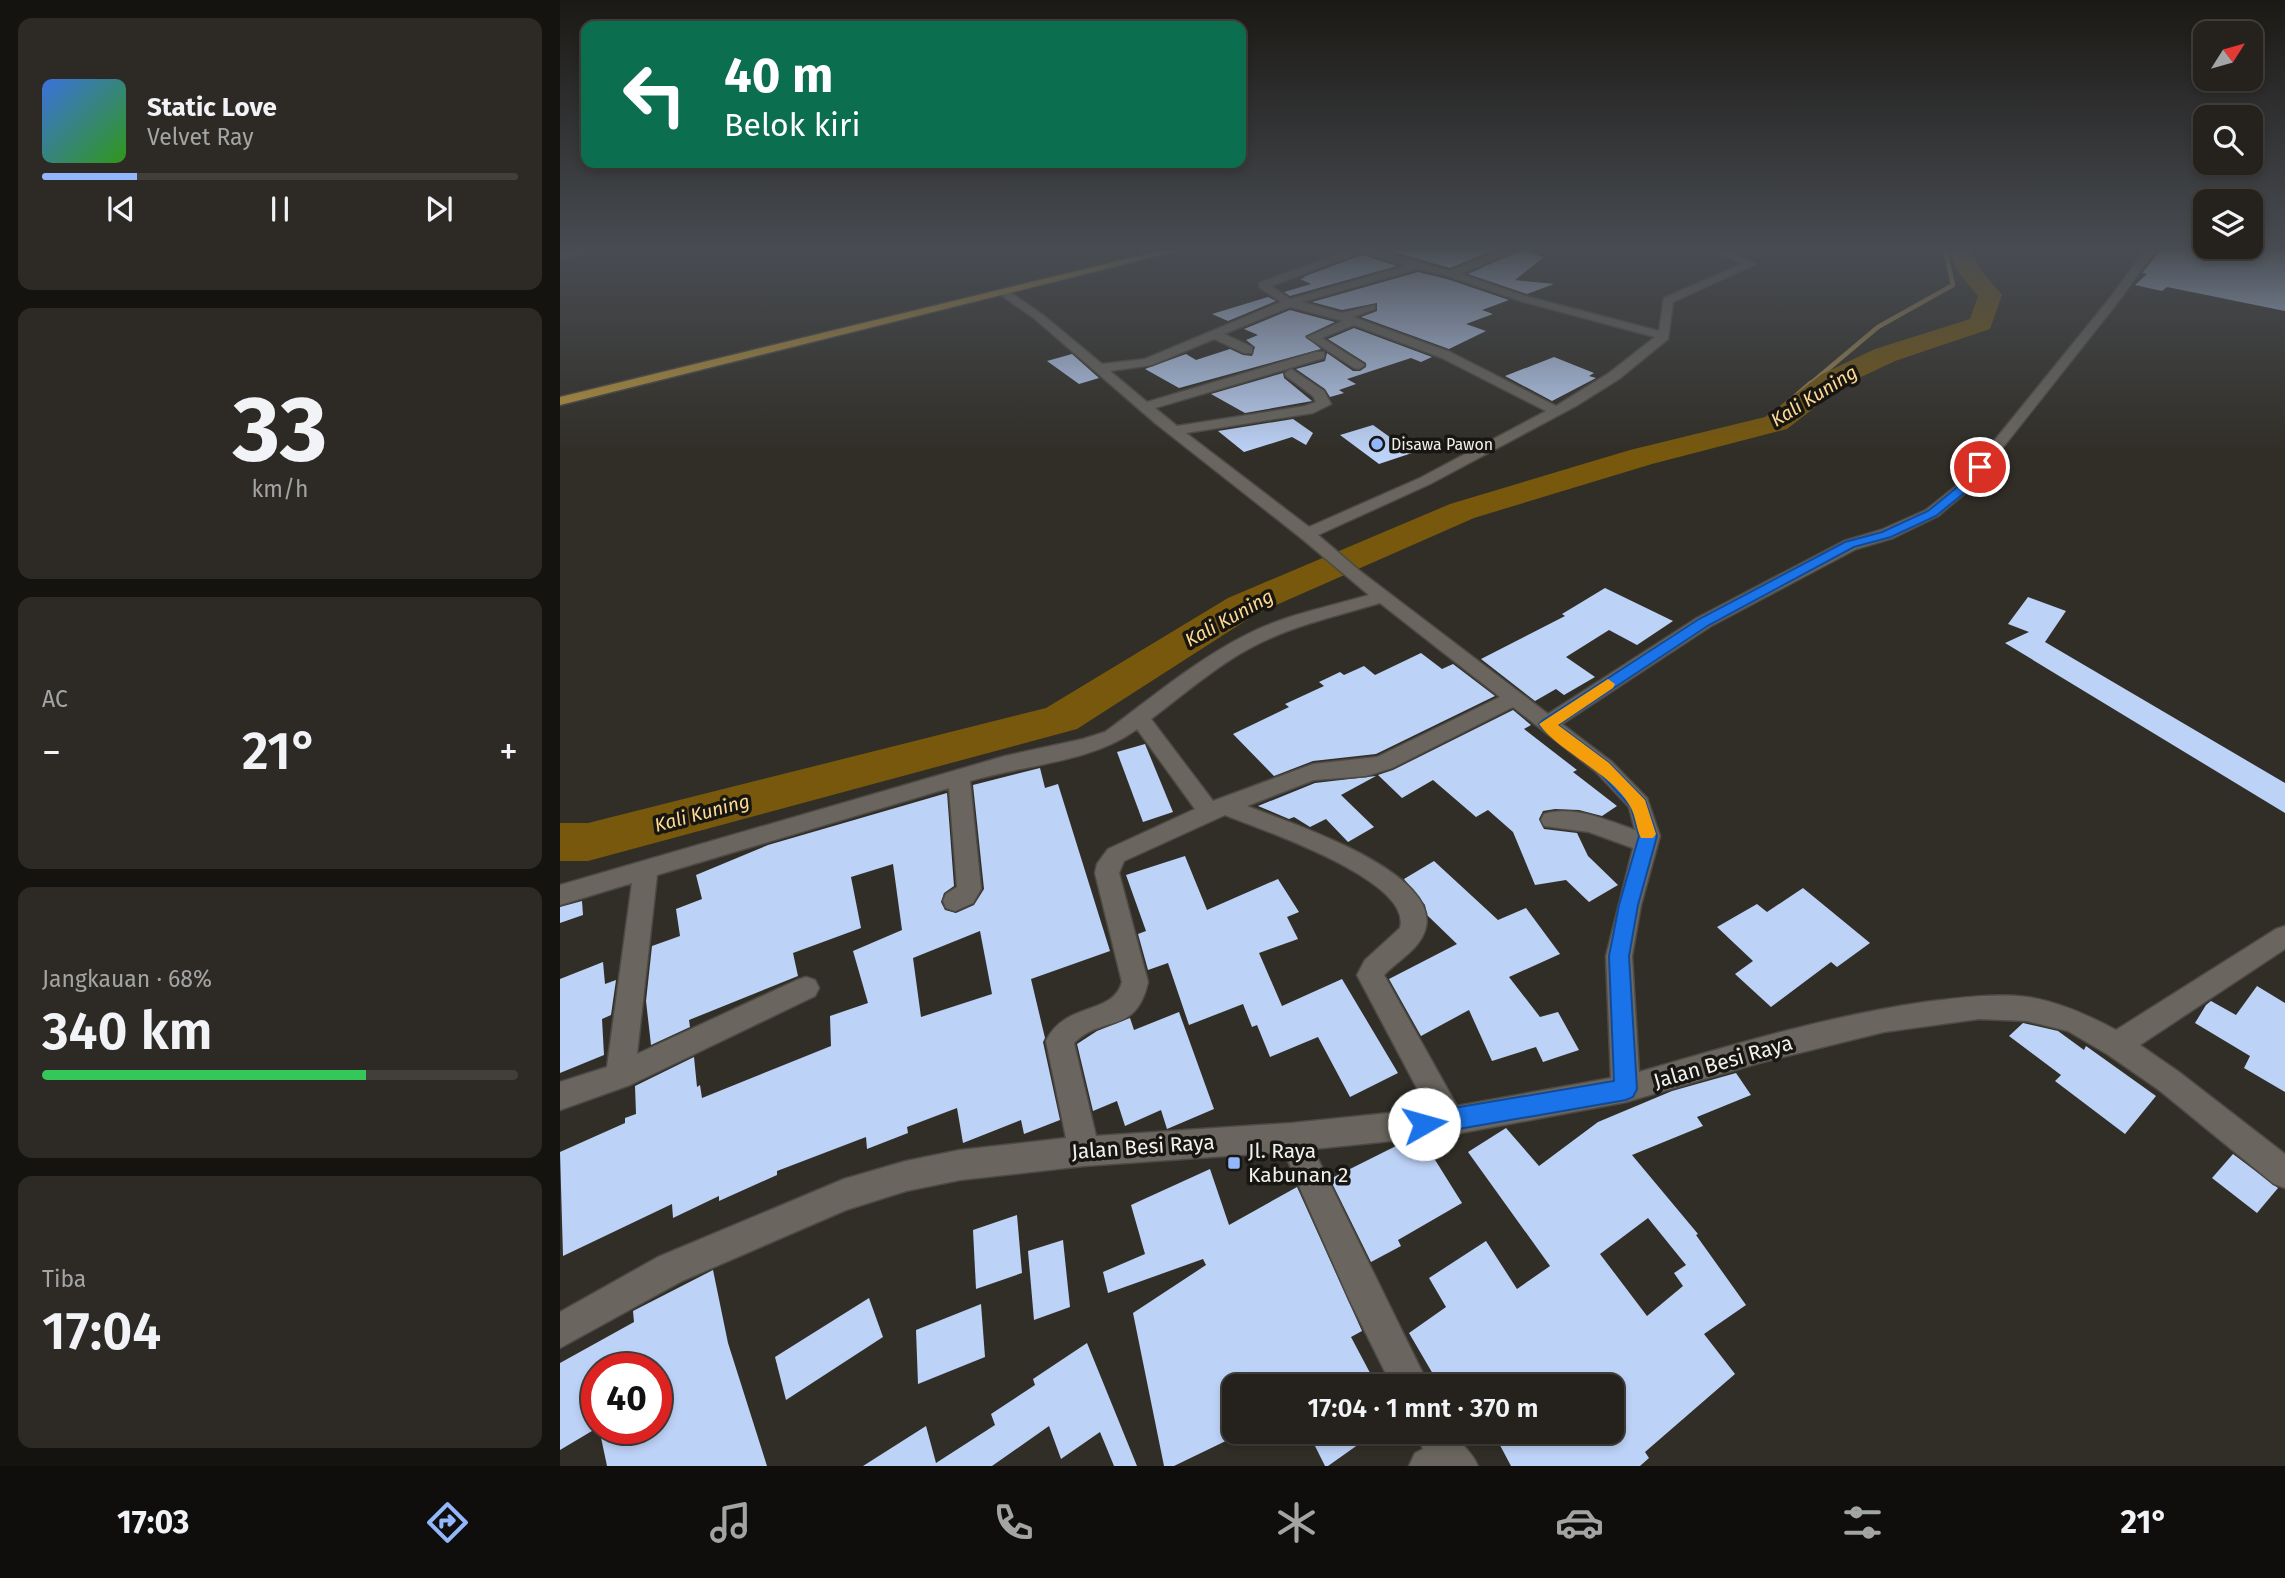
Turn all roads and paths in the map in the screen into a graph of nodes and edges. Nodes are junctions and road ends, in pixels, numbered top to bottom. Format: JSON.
{"nodes":[{"id":1,"x":900,"y":317,"type":"edge"},
{"id":2,"x":1040,"y":317,"type":"edge"},
{"id":3,"x":1254,"y":317,"type":"edge"},
{"id":4,"x":1342,"y":317,"type":"edge"},
{"id":5,"x":1594,"y":317,"type":"edge"},
{"id":6,"x":1666,"y":317,"type":"edge"},
{"id":7,"x":2099,"y":317,"type":"edge"},
{"id":8,"x":1354,"y":321,"type":"junction"},
{"id":9,"x":1214,"y":334,"type":"junction"},
{"id":10,"x":1664,"y":336,"type":"junction"},
{"id":11,"x":1248,"y":350,"type":"dead end"},
{"id":12,"x":1320,"y":355,"type":"dead end"},
{"id":13,"x":1359,"y":365,"type":"dead end"},
{"id":14,"x":1101,"y":368,"type":"junction"},
{"id":15,"x":1291,"y":373,"type":"dead end"},
{"id":16,"x":560,"y":401,"type":"edge"},
{"id":17,"x":1145,"y":407,"type":"junction"},
{"id":18,"x":1556,"y":411,"type":"junction"},
{"id":19,"x":1174,"y":431,"type":"junction"},
{"id":20,"x":1307,"y":534,"type":"junction"},
{"id":21,"x":1382,"y":597,"type":"junction"},
{"id":22,"x":1513,"y":699,"type":"junction"},
{"id":23,"x":1140,"y":719,"type":"junction"},
{"id":24,"x":1547,"y":724,"type":"junction"},
{"id":25,"x":959,"y":777,"type":"junction"},
{"id":26,"x":1217,"y":809,"type":"junction"},
{"id":27,"x":1552,"y":820,"type":"dead end"},
{"id":28,"x":1647,"y":844,"type":"junction"},
{"id":29,"x":646,"y":870,"type":"junction"},
{"id":30,"x":560,"y":895,"type":"edge"},
{"id":31,"x":955,"y":901,"type":"dead end"},
{"id":32,"x":2285,"y":936,"type":"edge"},
{"id":33,"x":806,"y":988,"type":"dead end"},
{"id":34,"x":2117,"y":1045,"type":"junction"},
{"id":35,"x":620,"y":1076,"type":"junction"},
{"id":36,"x":1626,"y":1089,"type":"junction"},
{"id":37,"x":560,"y":1096,"type":"edge"},
{"id":38,"x":1450,"y":1121,"type":"junction"},
{"id":39,"x":1292,"y":1137,"type":"junction"},
{"id":40,"x":1084,"y":1151,"type":"junction"},
{"id":41,"x":2285,"y":1173,"type":"edge"},
{"id":42,"x":560,"y":1331,"type":"edge"},
{"id":43,"x":1405,"y":1374,"type":"edge"}],
"edges":[{"from":1,"to":16,"type":"main road"},
{"from":2,"to":14,"type":"street"},
{"from":3,"to":9,"type":"street"},
{"from":4,"to":8,"type":"street"},
{"from":5,"to":10,"type":"street"},
{"from":6,"to":10,"type":"street"},
{"from":7,"to":24,"type":"street"},
{"from":8,"to":13,"type":"street"},
{"from":8,"to":18,"type":"street"},
{"from":9,"to":11,"type":"street"},
{"from":9,"to":14,"type":"street"},
{"from":10,"to":18,"type":"street"},
{"from":12,"to":17,"type":"street"},
{"from":14,"to":17,"type":"street"},
{"from":15,"to":19,"type":"street"},
{"from":17,"to":19,"type":"street"},
{"from":18,"to":20,"type":"street"},
{"from":19,"to":20,"type":"street"},
{"from":20,"to":21,"type":"street"},
{"from":21,"to":22,"type":"street"},
{"from":21,"to":23,"type":"street"},
{"from":22,"to":24,"type":"street"},
{"from":22,"to":26,"type":"street"},
{"from":23,"to":25,"type":"street"},
{"from":23,"to":26,"type":"street"},
{"from":24,"to":28,"type":"street"},
{"from":25,"to":29,"type":"street"},
{"from":25,"to":31,"type":"street"},
{"from":26,"to":38,"type":"street"},
{"from":26,"to":40,"type":"street"},
{"from":27,"to":28,"type":"street"},
{"from":28,"to":36,"type":"street"},
{"from":29,"to":30,"type":"street"},
{"from":29,"to":35,"type":"street"},
{"from":32,"to":34,"type":"street"},
{"from":33,"to":35,"type":"street"},
{"from":34,"to":36,"type":"street","name":"Jalan Besi Raya"},
{"from":34,"to":41,"type":"street","name":"Jalan Besi Raya"},
{"from":35,"to":37,"type":"street"},
{"from":36,"to":38,"type":"street","name":"Jalan Besi Raya"},
{"from":38,"to":39,"type":"street","name":"Jalan Besi Raya"},
{"from":39,"to":40,"type":"street","name":"Jalan Besi Raya"},
{"from":39,"to":43,"type":"street"},
{"from":40,"to":42,"type":"street","name":"Jalan Besi Raya"}]}
